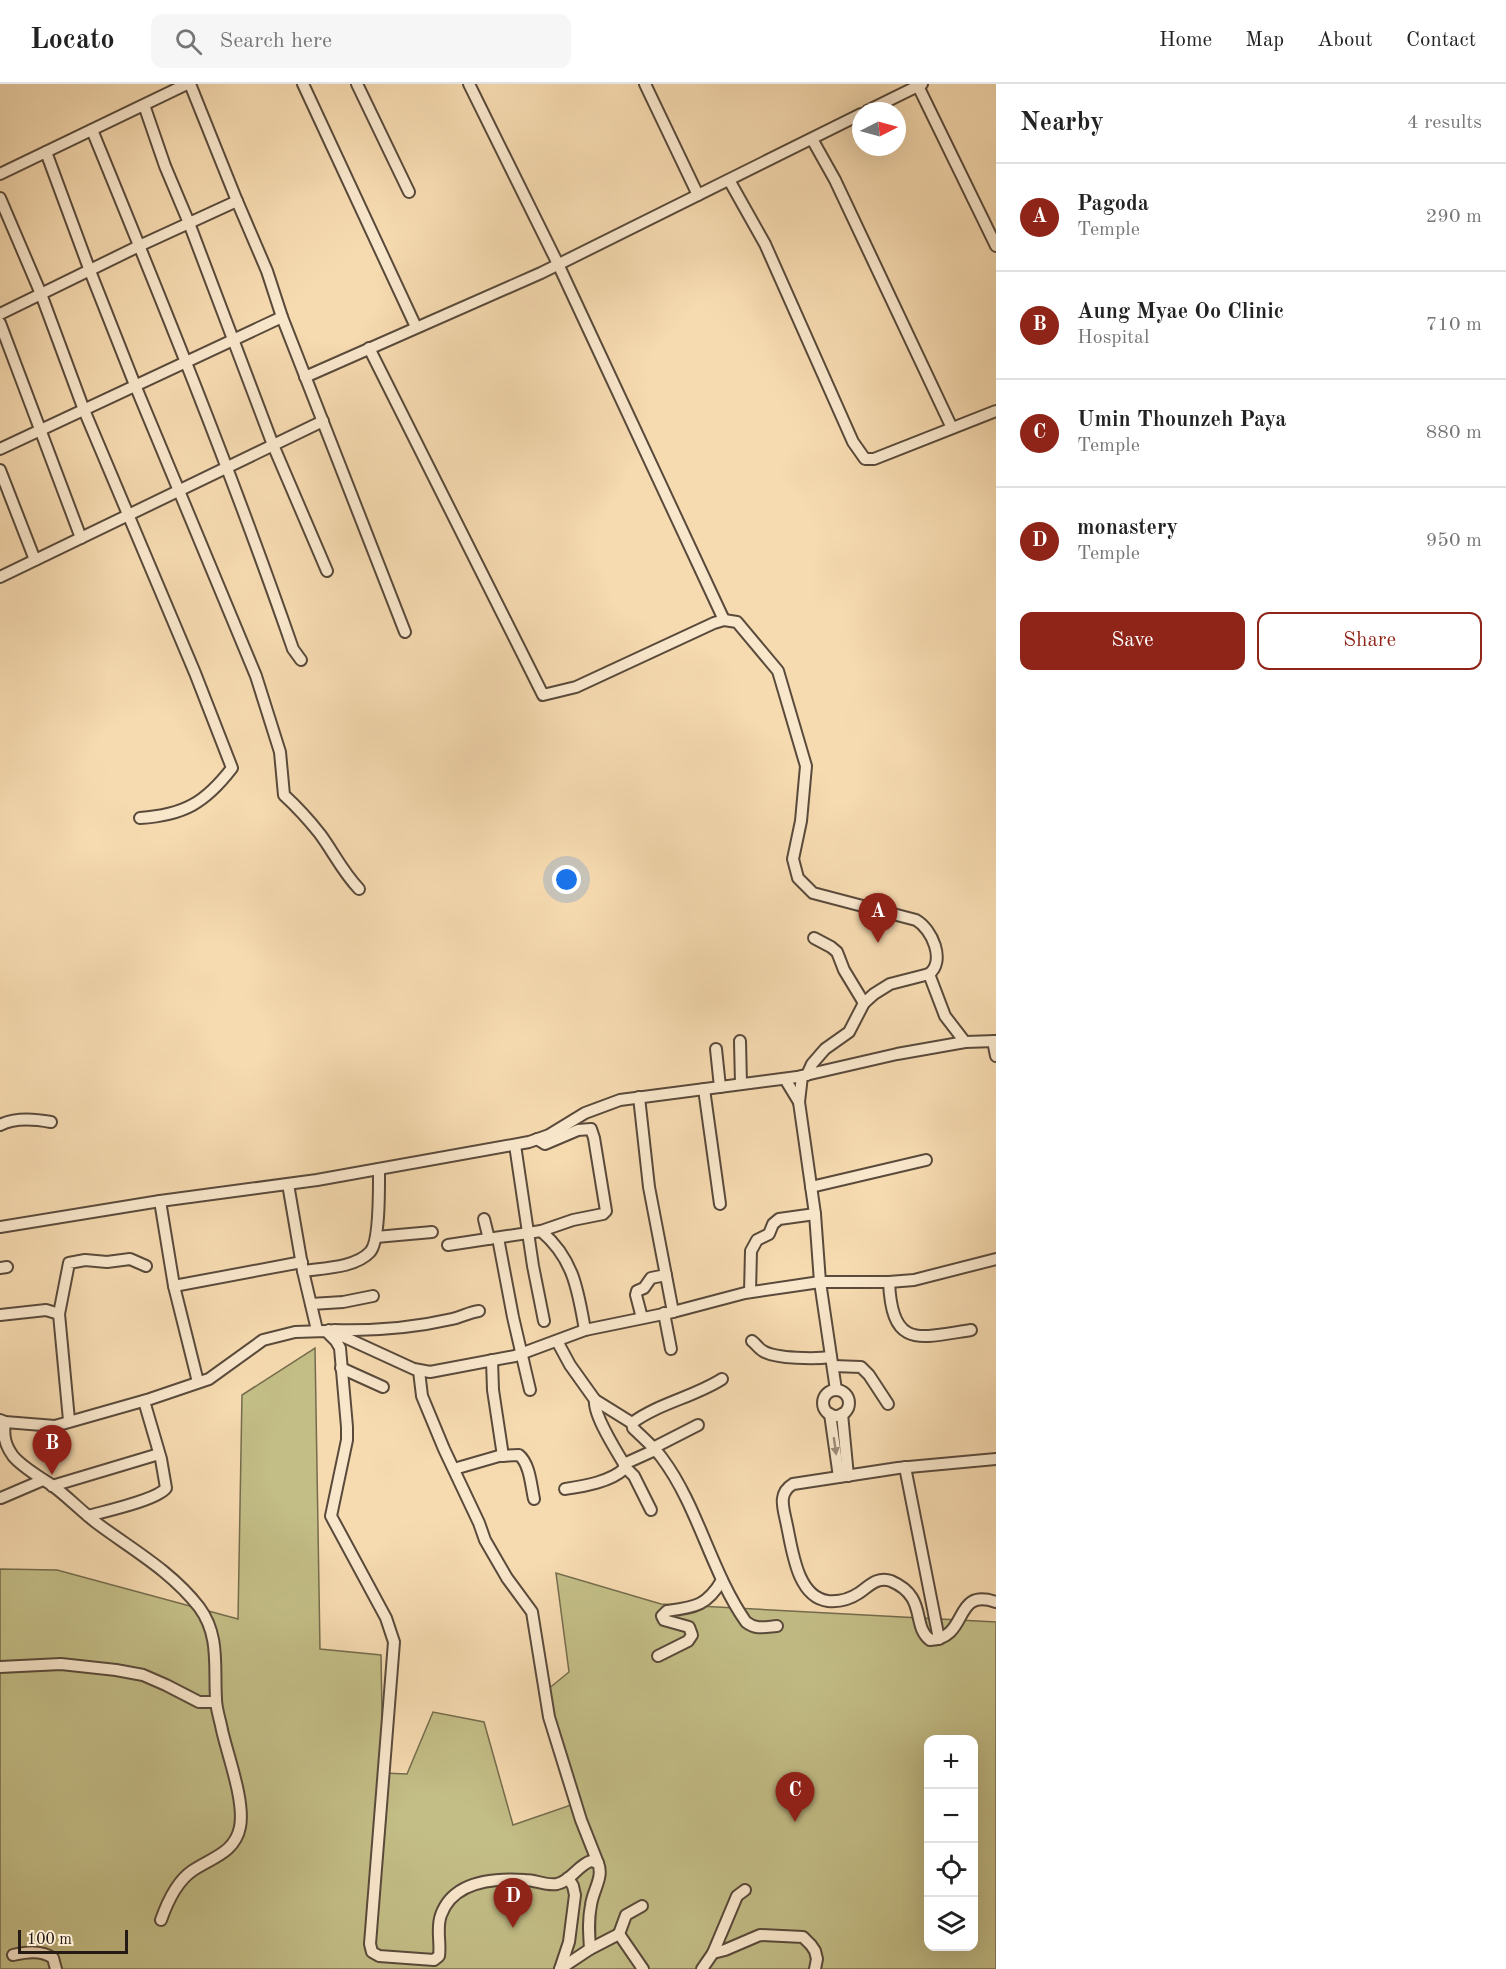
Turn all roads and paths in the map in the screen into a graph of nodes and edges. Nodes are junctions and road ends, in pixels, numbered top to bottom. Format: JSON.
{"nodes":[{"id":1,"x":189,"y":84,"type":"edge"},
{"id":2,"x":303,"y":84,"type":"edge"},
{"id":3,"x":357,"y":84,"type":"edge"},
{"id":4,"x":469,"y":84,"type":"edge"},
{"id":5,"x":645,"y":84,"type":"edge"},
{"id":6,"x":920,"y":85,"type":"edge"},
{"id":7,"x":885,"y":102,"type":"edge"},
{"id":8,"x":144,"y":105,"type":"junction"},
{"id":9,"x":852,"y":119,"type":"edge"},
{"id":10,"x":92,"y":130,"type":"junction"},
{"id":11,"x":812,"y":139,"type":"junction"},
{"id":12,"x":46,"y":152,"type":"junction"},
{"id":13,"x":0,"y":174,"type":"edge"},
{"id":14,"x":729,"y":180,"type":"junction"},
{"id":15,"x":409,"y":192,"type":"dead end"},
{"id":16,"x":698,"y":195,"type":"junction"},
{"id":17,"x":0,"y":198,"type":"edge"},
{"id":18,"x":237,"y":201,"type":"junction"},
{"id":19,"x":189,"y":223,"type":"junction"},
{"id":20,"x":139,"y":246,"type":"junction"},
{"id":21,"x":996,"y":246,"type":"edge"},
{"id":22,"x":558,"y":264,"type":"junction"},
{"id":23,"x":90,"y":271,"type":"junction"},
{"id":24,"x":41,"y":294,"type":"junction"},
{"id":25,"x":0,"y":314,"type":"edge"},
{"id":26,"x":282,"y":317,"type":"junction"},
{"id":27,"x":0,"y":323,"type":"edge"},
{"id":28,"x":416,"y":327,"type":"junction"},
{"id":29,"x":232,"y":340,"type":"junction"},
{"id":30,"x":369,"y":348,"type":"junction"},
{"id":31,"x":185,"y":362,"type":"junction"},
{"id":32,"x":305,"y":376,"type":"junction"},
{"id":33,"x":135,"y":386,"type":"junction"},
{"id":34,"x":84,"y":410,"type":"junction"},
{"id":35,"x":996,"y":411,"type":"edge"},
{"id":36,"x":323,"y":422,"type":"junction"},
{"id":37,"x":952,"y":428,"type":"junction"},
{"id":38,"x":39,"y":431,"type":"junction"},
{"id":39,"x":273,"y":445,"type":"junction"},
{"id":40,"x":0,"y":449,"type":"edge"},
{"id":41,"x":227,"y":467,"type":"junction"},
{"id":42,"x":0,"y":470,"type":"edge"},
{"id":43,"x":178,"y":491,"type":"junction"},
{"id":44,"x":128,"y":515,"type":"junction"},
{"id":45,"x":81,"y":538,"type":"junction"},
{"id":46,"x":35,"y":560,"type":"junction"},
{"id":47,"x":327,"y":571,"type":"dead end"},
{"id":48,"x":0,"y":577,"type":"edge"},
{"id":49,"x":724,"y":620,"type":"junction"},
{"id":50,"x":405,"y":632,"type":"dead end"},
{"id":51,"x":301,"y":660,"type":"dead end"},
{"id":52,"x":140,"y":818,"type":"dead end"},
{"id":53,"x":359,"y":890,"type":"dead end"},
{"id":54,"x":814,"y":938,"type":"dead end"},
{"id":55,"x":929,"y":974,"type":"junction"},
{"id":56,"x":864,"y":1004,"type":"junction"},
{"id":57,"x":740,"y":1041,"type":"dead end"},
{"id":58,"x":994,"y":1041,"type":"edge"},
{"id":59,"x":965,"y":1042,"type":"junction"},
{"id":60,"x":716,"y":1049,"type":"dead end"},
{"id":61,"x":996,"y":1056,"type":"edge"},
{"id":62,"x":804,"y":1076,"type":"junction"},
{"id":63,"x":785,"y":1079,"type":"junction"},
{"id":64,"x":741,"y":1084,"type":"junction"},
{"id":65,"x":720,"y":1087,"type":"junction"},
{"id":66,"x":704,"y":1089,"type":"junction"},
{"id":67,"x":639,"y":1097,"type":"junction"},
{"id":68,"x":799,"y":1102,"type":"junction"},
{"id":69,"x":51,"y":1122,"type":"dead end"},
{"id":70,"x":0,"y":1125,"type":"edge"},
{"id":71,"x":537,"y":1139,"type":"junction"},
{"id":72,"x":514,"y":1145,"type":"junction"},
{"id":73,"x":926,"y":1160,"type":"dead end"},
{"id":74,"x":379,"y":1169,"type":"junction"},
{"id":75,"x":288,"y":1184,"type":"junction"},
{"id":76,"x":810,"y":1187,"type":"junction"},
{"id":77,"x":160,"y":1201,"type":"junction"},
{"id":78,"x":720,"y":1204,"type":"dead end"},
{"id":79,"x":815,"y":1214,"type":"junction"},
{"id":80,"x":484,"y":1219,"type":"dead end"},
{"id":81,"x":0,"y":1227,"type":"edge"},
{"id":82,"x":541,"y":1231,"type":"junction"},
{"id":83,"x":432,"y":1232,"type":"dead end"},
{"id":84,"x":528,"y":1233,"type":"junction"},
{"id":85,"x":376,"y":1237,"type":"junction"},
{"id":86,"x":494,"y":1238,"type":"junction"},
{"id":87,"x":448,"y":1245,"type":"dead end"},
{"id":88,"x":996,"y":1259,"type":"edge"},
{"id":89,"x":146,"y":1266,"type":"dead end"},
{"id":90,"x":302,"y":1266,"type":"junction"},
{"id":91,"x":666,"y":1275,"type":"junction"},
{"id":92,"x":820,"y":1282,"type":"junction"},
{"id":93,"x":889,"y":1282,"type":"junction"},
{"id":94,"x":174,"y":1286,"type":"junction"},
{"id":95,"x":750,"y":1292,"type":"junction"},
{"id":96,"x":374,"y":1296,"type":"dead end"},
{"id":97,"x":311,"y":1304,"type":"junction"},
{"id":98,"x":479,"y":1311,"type":"dead end"},
{"id":99,"x":669,"y":1313,"type":"junction"},
{"id":100,"x":58,"y":1314,"type":"junction"},
{"id":101,"x":0,"y":1315,"type":"edge"},
{"id":102,"x":642,"y":1318,"type":"junction"},
{"id":103,"x":544,"y":1321,"type":"dead end"},
{"id":104,"x":325,"y":1330,"type":"junction"},
{"id":105,"x":585,"y":1330,"type":"junction"},
{"id":106,"x":971,"y":1330,"type":"dead end"},
{"id":107,"x":557,"y":1341,"type":"junction"},
{"id":108,"x":753,"y":1341,"type":"dead end"},
{"id":109,"x":671,"y":1349,"type":"dead end"},
{"id":110,"x":521,"y":1354,"type":"junction"},
{"id":111,"x":492,"y":1360,"type":"junction"},
{"id":112,"x":832,"y":1362,"type":"junction"},
{"id":113,"x":342,"y":1368,"type":"junction"},
{"id":114,"x":419,"y":1371,"type":"junction"},
{"id":115,"x":722,"y":1380,"type":"dead end"},
{"id":116,"x":198,"y":1382,"type":"junction"},
{"id":117,"x":383,"y":1387,"type":"dead end"},
{"id":118,"x":530,"y":1390,"type":"dead end"},
{"id":119,"x":836,"y":1390,"type":"junction"},
{"id":120,"x":595,"y":1400,"type":"junction"},
{"id":121,"x":144,"y":1401,"type":"junction"},
{"id":122,"x":888,"y":1404,"type":"dead end"},
{"id":123,"x":831,"y":1414,"type":"junction"},
{"id":124,"x":842,"y":1414,"type":"junction"},
{"id":125,"x":69,"y":1420,"type":"junction"},
{"id":126,"x":2,"y":1421,"type":"edge"},
{"id":127,"x":632,"y":1423,"type":"junction"},
{"id":128,"x":698,"y":1425,"type":"dead end"},
{"id":129,"x":654,"y":1449,"type":"junction"},
{"id":130,"x":159,"y":1454,"type":"junction"},
{"id":131,"x":503,"y":1456,"type":"junction"},
{"id":132,"x":996,"y":1459,"type":"edge"},
{"id":133,"x":625,"y":1466,"type":"junction"},
{"id":134,"x":905,"y":1467,"type":"junction"},
{"id":135,"x":454,"y":1469,"type":"junction"},
{"id":136,"x":844,"y":1476,"type":"junction"},
{"id":137,"x":48,"y":1483,"type":"junction"},
{"id":138,"x":565,"y":1489,"type":"dead end"},
{"id":139,"x":1,"y":1498,"type":"edge"},
{"id":140,"x":534,"y":1499,"type":"dead end"},
{"id":141,"x":651,"y":1510,"type":"dead end"},
{"id":142,"x":88,"y":1516,"type":"junction"},
{"id":143,"x":722,"y":1580,"type":"junction"},
{"id":144,"x":996,"y":1602,"type":"edge"},
{"id":145,"x":777,"y":1626,"type":"dead end"},
{"id":146,"x":939,"y":1639,"type":"junction"},
{"id":147,"x":658,"y":1656,"type":"dead end"},
{"id":148,"x":0,"y":1667,"type":"edge"},
{"id":149,"x":216,"y":1702,"type":"junction"},
{"id":150,"x":598,"y":1863,"type":"junction"},
{"id":151,"x":568,"y":1878,"type":"junction"},
{"id":152,"x":745,"y":1890,"type":"dead end"},
{"id":153,"x":642,"y":1906,"type":"dead end"},
{"id":154,"x":161,"y":1920,"type":"dead end"},
{"id":155,"x":619,"y":1934,"type":"junction"},
{"id":156,"x":569,"y":1942,"type":"junction"},
{"id":157,"x":589,"y":1945,"type":"junction"},
{"id":158,"x":713,"y":1953,"type":"junction"},
{"id":159,"x":13,"y":1955,"type":"dead end"},
{"id":160,"x":562,"y":1968,"type":"edge"},
{"id":161,"x":56,"y":1969,"type":"edge"},
{"id":162,"x":643,"y":1969,"type":"edge"},
{"id":163,"x":702,"y":1969,"type":"edge"},
{"id":164,"x":815,"y":1969,"type":"edge"}],
"edges":[{"from":1,"to":8,"type":"street"},
{"from":1,"to":18,"type":"street"},
{"from":2,"to":28,"type":"street"},
{"from":3,"to":15,"type":"street"},
{"from":4,"to":22,"type":"street"},
{"from":5,"to":16,"type":"street"},
{"from":6,"to":7,"type":"street"},
{"from":6,"to":21,"type":"street"},
{"from":8,"to":10,"type":"street"},
{"from":8,"to":19,"type":"street"},
{"from":9,"to":11,"type":"street"},
{"from":10,"to":12,"type":"street"},
{"from":10,"to":20,"type":"street"},
{"from":11,"to":14,"type":"street"},
{"from":11,"to":37,"type":"street"},
{"from":12,"to":13,"type":"street"},
{"from":12,"to":23,"type":"street"},
{"from":14,"to":16,"type":"street"},
{"from":14,"to":37,"type":"street"},
{"from":16,"to":22,"type":"street"},
{"from":17,"to":24,"type":"street"},
{"from":18,"to":19,"type":"street"},
{"from":18,"to":26,"type":"street"},
{"from":19,"to":20,"type":"street"},
{"from":19,"to":29,"type":"street"},
{"from":20,"to":23,"type":"street"},
{"from":20,"to":31,"type":"street"},
{"from":22,"to":28,"type":"street"},
{"from":22,"to":49,"type":"street"},
{"from":23,"to":24,"type":"street"},
{"from":23,"to":33,"type":"street"},
{"from":24,"to":25,"type":"street"},
{"from":24,"to":34,"type":"street"},
{"from":26,"to":29,"type":"street"},
{"from":26,"to":32,"type":"street"},
{"from":27,"to":38,"type":"street"},
{"from":28,"to":30,"type":"street"},
{"from":29,"to":31,"type":"street"},
{"from":29,"to":39,"type":"street"},
{"from":30,"to":32,"type":"street"},
{"from":30,"to":49,"type":"street"},
{"from":31,"to":33,"type":"street"},
{"from":31,"to":41,"type":"street"},
{"from":32,"to":36,"type":"street"},
{"from":33,"to":34,"type":"street"},
{"from":33,"to":43,"type":"street"},
{"from":34,"to":38,"type":"street"},
{"from":34,"to":44,"type":"street"},
{"from":35,"to":37,"type":"street"},
{"from":36,"to":39,"type":"street"},
{"from":36,"to":50,"type":"street"},
{"from":38,"to":40,"type":"street"},
{"from":38,"to":45,"type":"street"},
{"from":39,"to":41,"type":"street"},
{"from":39,"to":47,"type":"street"},
{"from":41,"to":43,"type":"street"},
{"from":41,"to":51,"type":"street"},
{"from":42,"to":46,"type":"street"},
{"from":43,"to":44,"type":"street"},
{"from":43,"to":53,"type":"street"},
{"from":44,"to":45,"type":"street"},
{"from":44,"to":52,"type":"street"},
{"from":45,"to":46,"type":"street"},
{"from":46,"to":48,"type":"street"},
{"from":49,"to":55,"type":"street"},
{"from":54,"to":56,"type":"street"},
{"from":55,"to":56,"type":"street"},
{"from":55,"to":59,"type":"street"},
{"from":56,"to":62,"type":"street"},
{"from":57,"to":64,"type":"street"},
{"from":58,"to":59,"type":"street"},
{"from":58,"to":61,"type":"street"},
{"from":59,"to":62,"type":"street"},
{"from":60,"to":65,"type":"street"},
{"from":62,"to":63,"type":"street"},
{"from":62,"to":68,"type":"street"},
{"from":63,"to":64,"type":"street"},
{"from":63,"to":68,"type":"street"},
{"from":64,"to":65,"type":"street"},
{"from":65,"to":66,"type":"street"},
{"from":66,"to":67,"type":"street"},
{"from":66,"to":78,"type":"street"},
{"from":67,"to":71,"type":"street"},
{"from":67,"to":91,"type":"street"},
{"from":68,"to":76,"type":"street"},
{"from":69,"to":70,"type":"street"},
{"from":71,"to":72,"type":"street"},
{"from":71,"to":82,"type":"street"},
{"from":72,"to":74,"type":"street"},
{"from":72,"to":84,"type":"street"},
{"from":73,"to":76,"type":"street"},
{"from":74,"to":75,"type":"street"},
{"from":74,"to":85,"type":"street"},
{"from":75,"to":77,"type":"street"},
{"from":75,"to":90,"type":"street"},
{"from":76,"to":79,"type":"street"},
{"from":77,"to":81,"type":"street"},
{"from":77,"to":94,"type":"street"},
{"from":79,"to":92,"type":"street"},
{"from":79,"to":95,"type":"street"},
{"from":80,"to":86,"type":"street"},
{"from":82,"to":84,"type":"street"},
{"from":82,"to":105,"type":"street"},
{"from":83,"to":85,"type":"street"},
{"from":84,"to":86,"type":"street"},
{"from":84,"to":103,"type":"street"},
{"from":85,"to":90,"type":"street"},
{"from":86,"to":87,"type":"street"},
{"from":86,"to":110,"type":"street"},
{"from":88,"to":93,"type":"street"},
{"from":89,"to":100,"type":"street"},
{"from":90,"to":94,"type":"street"},
{"from":90,"to":97,"type":"street"},
{"from":91,"to":99,"type":"street"},
{"from":91,"to":102,"type":"street"},
{"from":92,"to":93,"type":"street"},
{"from":92,"to":95,"type":"street"},
{"from":92,"to":112,"type":"street"},
{"from":93,"to":106,"type":"street"},
{"from":94,"to":116,"type":"street"},
{"from":95,"to":99,"type":"street"},
{"from":96,"to":97,"type":"street"},
{"from":97,"to":104,"type":"street"},
{"from":98,"to":104,"type":"street"},
{"from":99,"to":102,"type":"street"},
{"from":99,"to":109,"type":"street"},
{"from":100,"to":101,"type":"street"},
{"from":100,"to":125,"type":"street"},
{"from":102,"to":105,"type":"street"},
{"from":104,"to":113,"type":"street"},
{"from":104,"to":114,"type":"street"},
{"from":104,"to":116,"type":"street"},
{"from":105,"to":107,"type":"street"},
{"from":107,"to":110,"type":"street"},
{"from":107,"to":120,"type":"street"},
{"from":108,"to":112,"type":"street"},
{"from":110,"to":111,"type":"street"},
{"from":110,"to":118,"type":"street"},
{"from":111,"to":114,"type":"street"},
{"from":111,"to":131,"type":"street"},
{"from":112,"to":119,"type":"street"},
{"from":112,"to":122,"type":"street"},
{"from":113,"to":117,"type":"street"},
{"from":113,"to":151,"type":"street"},
{"from":114,"to":135,"type":"street"},
{"from":115,"to":127,"type":"street"},
{"from":116,"to":121,"type":"street"},
{"from":119,"to":123,"type":"street"},
{"from":119,"to":124,"type":"street"},
{"from":120,"to":127,"type":"street"},
{"from":120,"to":133,"type":"street"},
{"from":121,"to":125,"type":"street"},
{"from":121,"to":130,"type":"street"},
{"from":123,"to":124,"type":"street"},
{"from":123,"to":136,"type":"street","one_way":true},
{"from":124,"to":136,"type":"street"},
{"from":125,"to":126,"type":"street"},
{"from":126,"to":137,"type":"street"},
{"from":127,"to":129,"type":"street"},
{"from":128,"to":129,"type":"street"},
{"from":129,"to":133,"type":"street"},
{"from":129,"to":143,"type":"street"},
{"from":130,"to":137,"type":"street"},
{"from":130,"to":142,"type":"street"},
{"from":131,"to":135,"type":"street"},
{"from":131,"to":140,"type":"street"},
{"from":132,"to":134,"type":"street"},
{"from":133,"to":138,"type":"street"},
{"from":133,"to":141,"type":"street"},
{"from":134,"to":136,"type":"street"},
{"from":134,"to":146,"type":"street"},
{"from":135,"to":150,"type":"street"},
{"from":136,"to":146,"type":"street"},
{"from":137,"to":139,"type":"street"},
{"from":137,"to":142,"type":"street"},
{"from":142,"to":149,"type":"street"},
{"from":143,"to":145,"type":"street"},
{"from":143,"to":147,"type":"street"},
{"from":144,"to":146,"type":"street"},
{"from":148,"to":149,"type":"street"},
{"from":149,"to":154,"type":"street"},
{"from":150,"to":151,"type":"street"},
{"from":150,"to":157,"type":"street"},
{"from":151,"to":156,"type":"street"},
{"from":152,"to":158,"type":"street"},
{"from":153,"to":155,"type":"street"},
{"from":155,"to":157,"type":"street"},
{"from":155,"to":162,"type":"street"},
{"from":156,"to":157,"type":"street"},
{"from":156,"to":160,"type":"street"},
{"from":157,"to":160,"type":"street"},
{"from":158,"to":163,"type":"street"},
{"from":158,"to":164,"type":"street"},
{"from":159,"to":161,"type":"street"}]}
